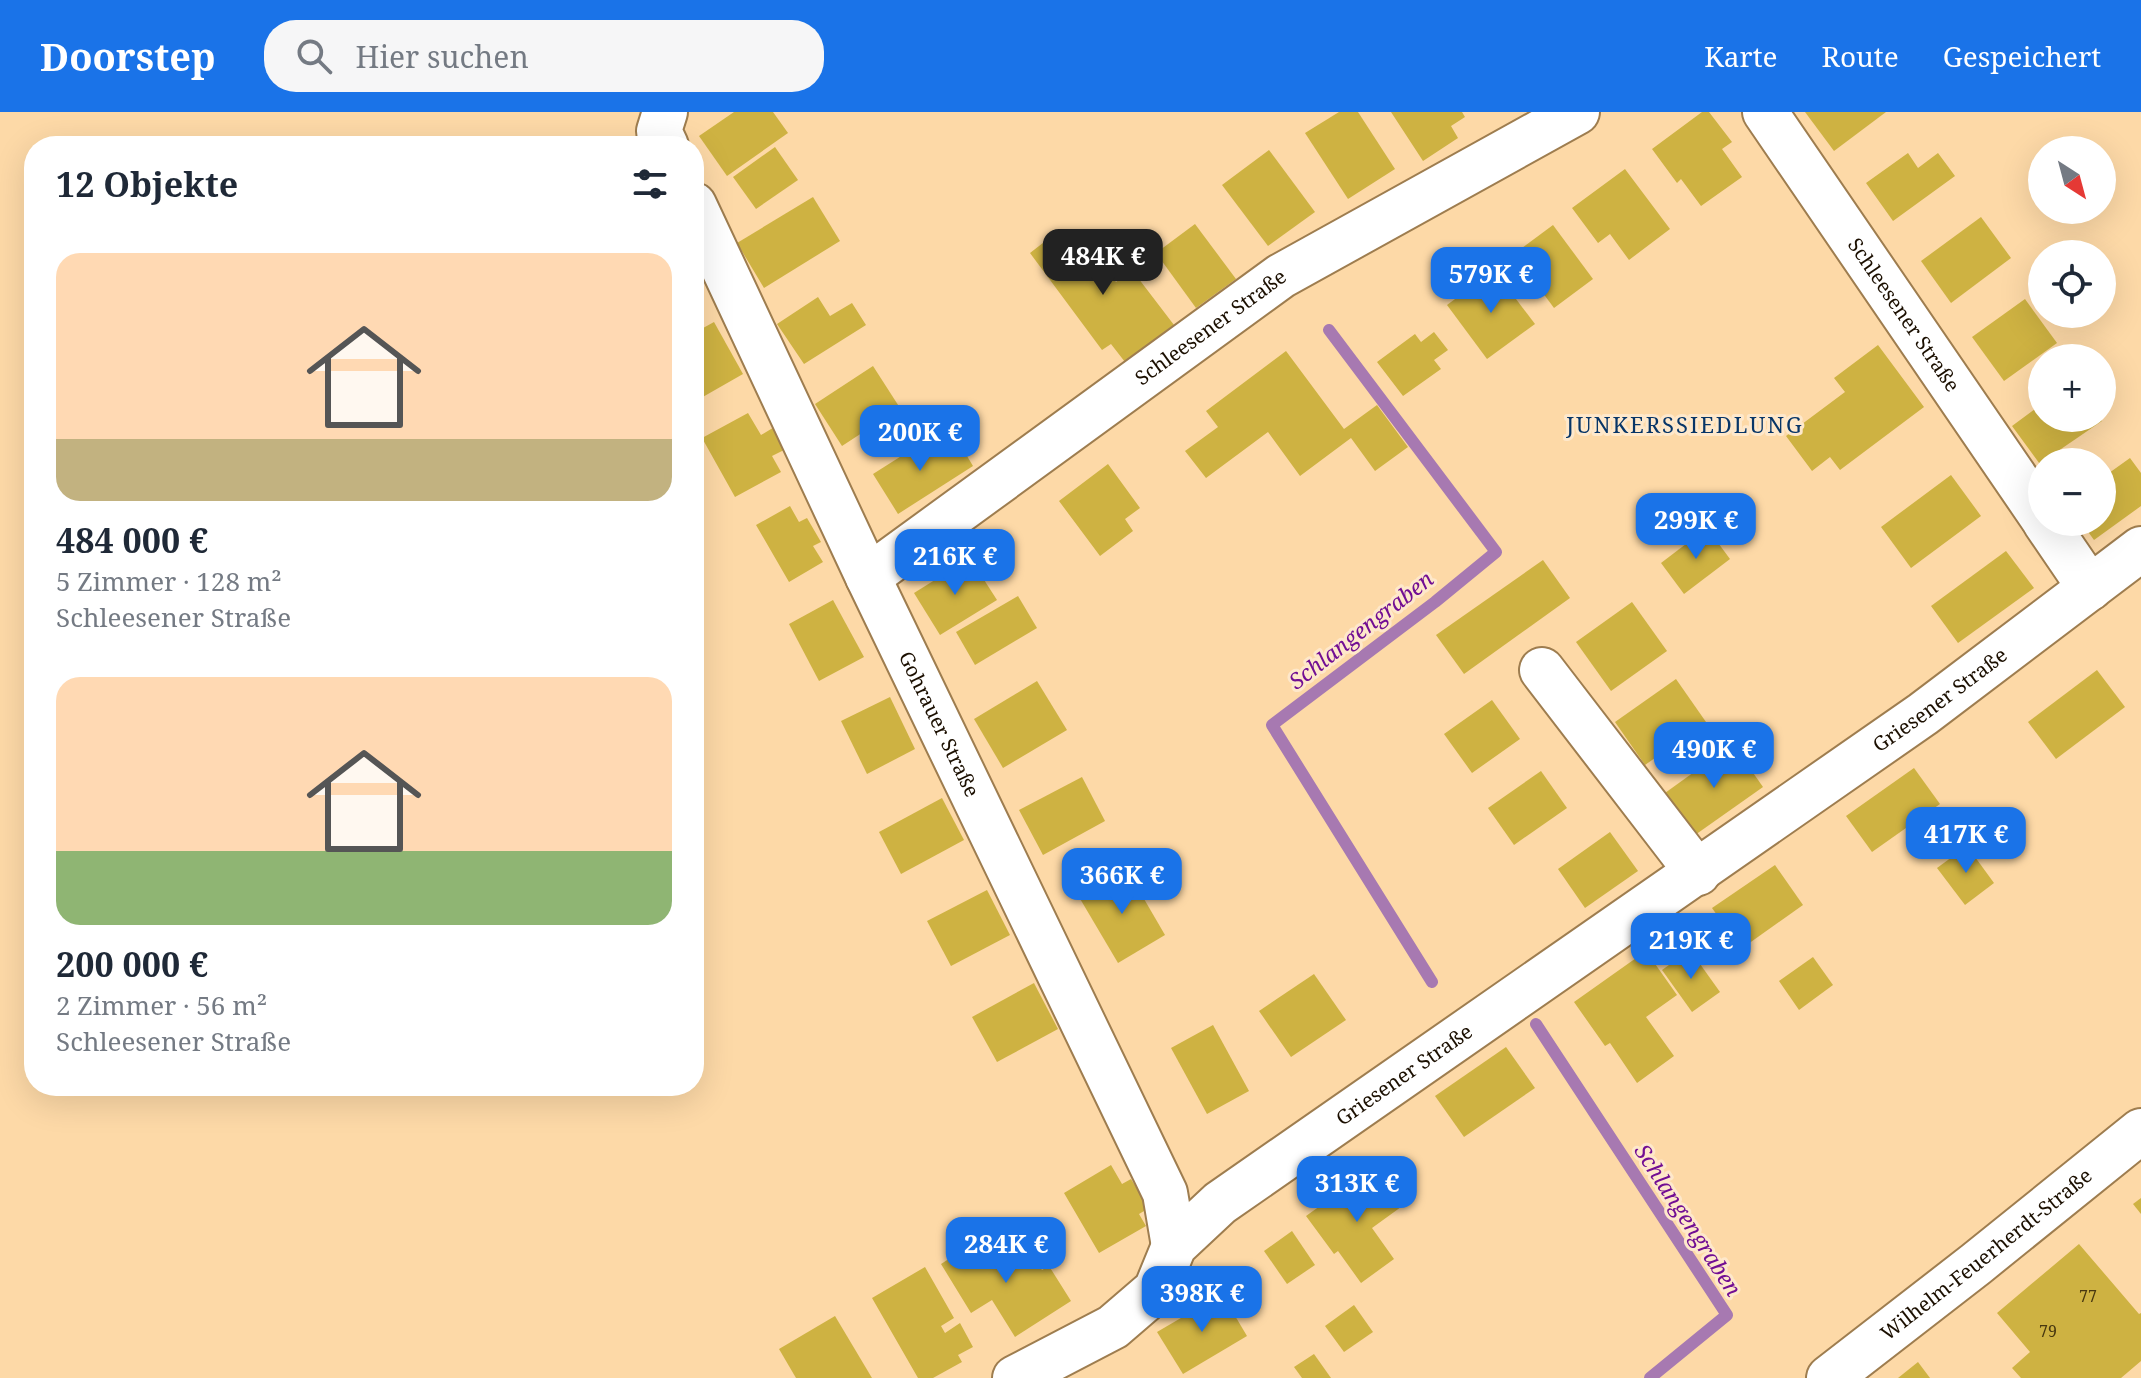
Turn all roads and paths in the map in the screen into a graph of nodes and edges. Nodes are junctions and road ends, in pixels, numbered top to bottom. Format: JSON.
{"nodes":[{"id":1,"x":665,"y":112,"type":"edge"},
{"id":2,"x":1577,"y":112,"type":"edge"},
{"id":3,"x":1765,"y":112,"type":"edge"},
{"id":4,"x":661,"y":136,"type":"edge"},
{"id":5,"x":704,"y":226,"type":"edge"},
{"id":6,"x":2028,"y":497,"type":"edge"},
{"id":7,"x":2055,"y":536,"type":"edge"},
{"id":8,"x":2141,"y":549,"type":"edge"},
{"id":9,"x":868,"y":577,"type":"junction"},
{"id":10,"x":2090,"y":588,"type":"junction"},
{"id":11,"x":1542,"y":670,"type":"dead end"},
{"id":12,"x":1698,"y":873,"type":"junction"},
{"id":13,"x":2141,"y":1131,"type":"edge"},
{"id":14,"x":1174,"y":1246,"type":"junction"},
{"id":15,"x":1015,"y":1378,"type":"edge"},
{"id":16,"x":1829,"y":1378,"type":"edge"}],
"edges":[{"from":1,"to":4,"type":"street"},
{"from":2,"to":9,"type":"street","name":"Schleesener Straße"},
{"from":3,"to":6,"type":"street","name":"Schleesener Straße"},
{"from":5,"to":9,"type":"street","name":"Gohrauer Straße"},
{"from":7,"to":10,"type":"street"},
{"from":8,"to":10,"type":"street","name":"Griesener Straße"},
{"from":9,"to":14,"type":"street","name":"Gohrauer Straße"},
{"from":10,"to":12,"type":"street","name":"Griesener Straße"},
{"from":11,"to":12,"type":"street"},
{"from":12,"to":14,"type":"street","name":"Griesener Straße"},
{"from":13,"to":16,"type":"street","name":"Wilhelm-Feuerherdt-Straße"},
{"from":14,"to":15,"type":"street","name":"Griesener Straße"}]}
